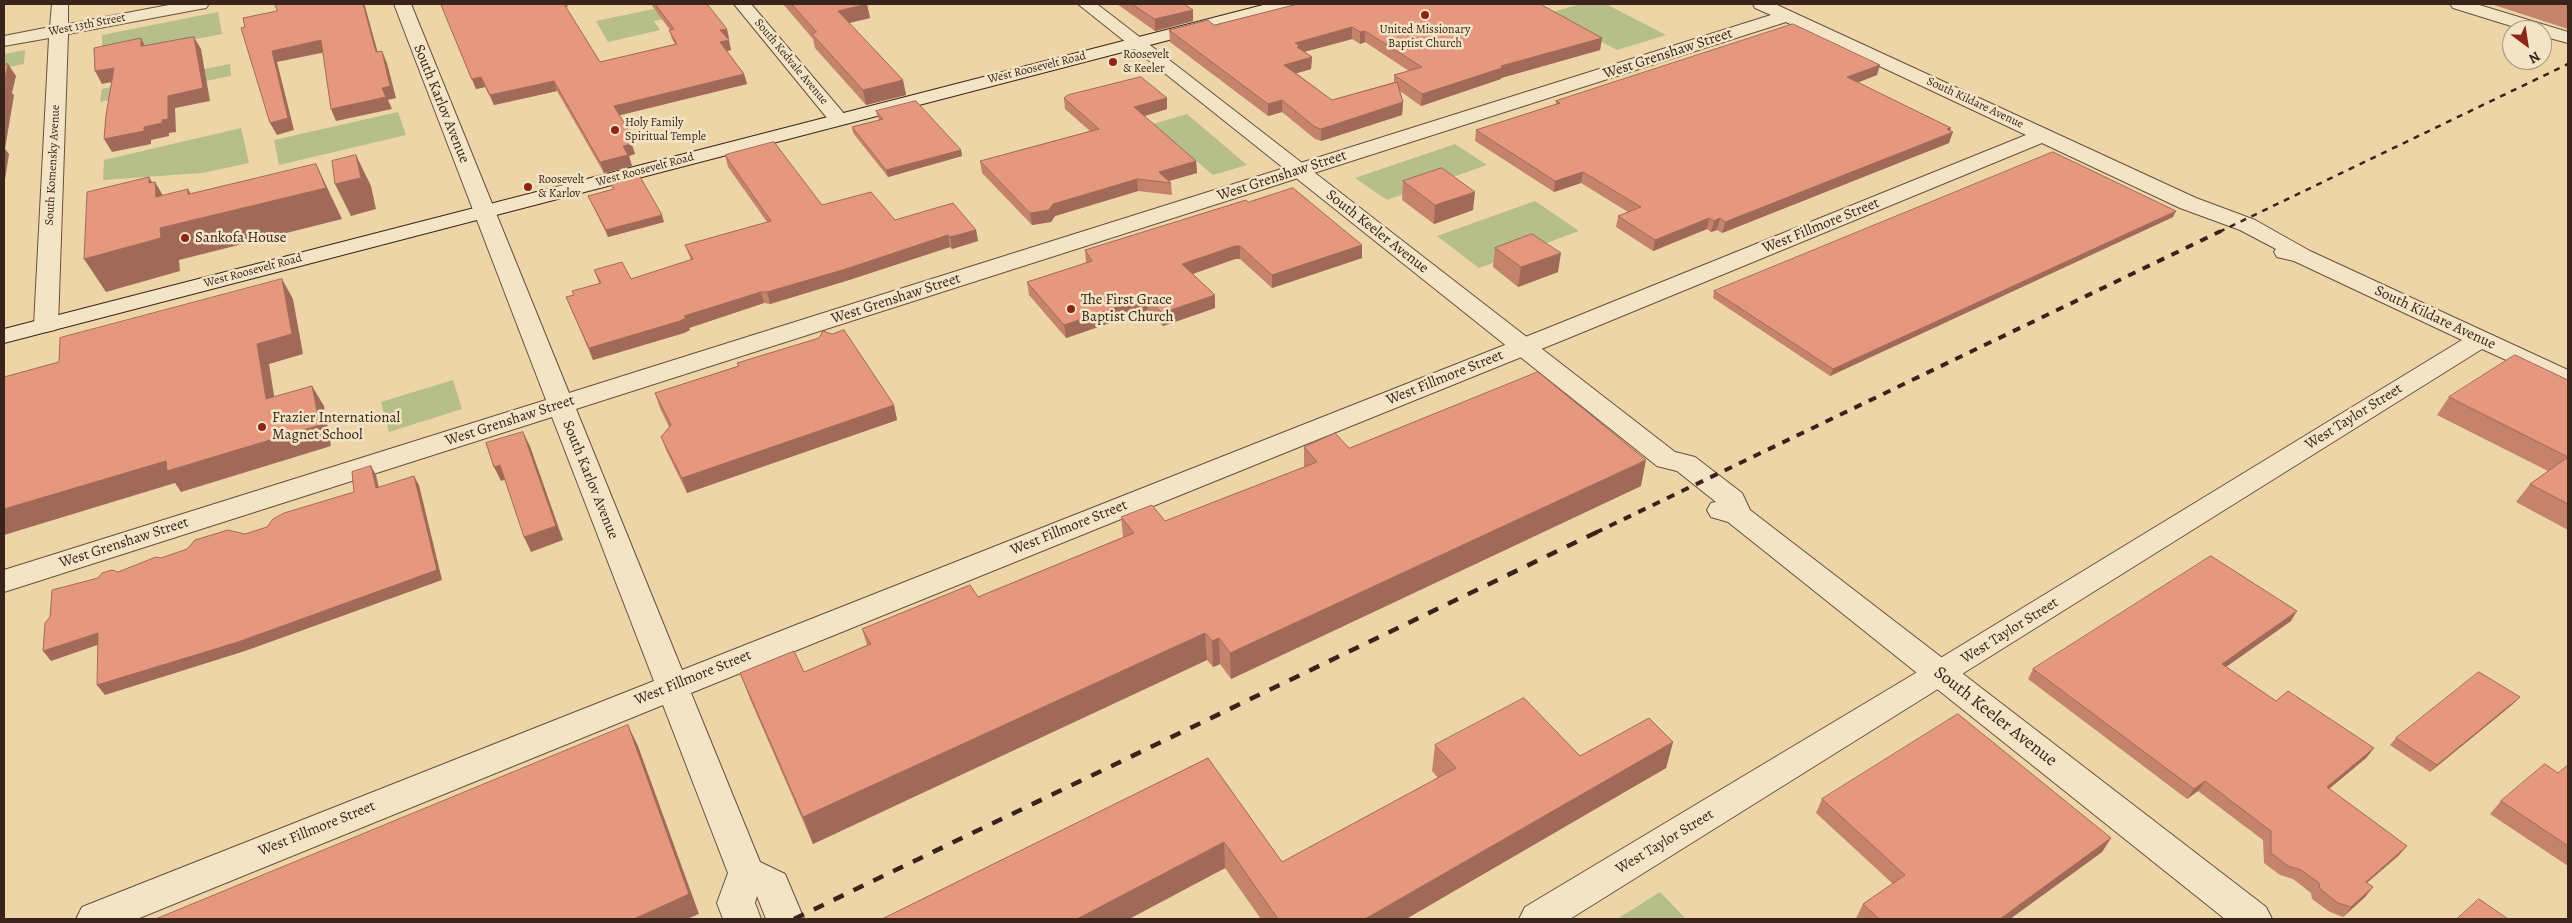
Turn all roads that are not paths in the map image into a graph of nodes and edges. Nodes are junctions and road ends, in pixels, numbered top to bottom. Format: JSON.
{"nodes":[{"id":1,"x":60,"y":4,"type":"edge"},
{"id":2,"x":200,"y":4,"type":"edge"},
{"id":3,"x":402,"y":4,"type":"edge"},
{"id":4,"x":742,"y":4,"type":"edge"},
{"id":5,"x":1086,"y":4,"type":"edge"},
{"id":6,"x":1286,"y":4,"type":"edge"},
{"id":7,"x":1761,"y":4,"type":"edge"},
{"id":8,"x":2459,"y":4,"type":"edge"},
{"id":9,"x":1788,"y":16,"type":"junction"},
{"id":10,"x":2505,"y":20,"type":"edge"},
{"id":11,"x":59,"y":30,"type":"junction"},
{"id":12,"x":2552,"y":34,"type":"edge"},
{"id":13,"x":2552,"y":37,"type":"edge"},
{"id":14,"x":2568,"y":38,"type":"edge"},
{"id":15,"x":4,"y":41,"type":"edge"},
{"id":16,"x":1136,"y":43,"type":"junction"},
{"id":17,"x":2568,"y":43,"type":"edge"},
{"id":18,"x":839,"y":120,"type":"junction"},
{"id":19,"x":2043,"y":135,"type":"junction"},
{"id":20,"x":1299,"y":171,"type":"junction"},
{"id":21,"x":484,"y":212,"type":"junction"},
{"id":22,"x":46,"y":325,"type":"junction"},
{"id":23,"x":4,"y":336,"type":"edge"},
{"id":24,"x":2481,"y":339,"type":"junction"},
{"id":25,"x":1523,"y":347,"type":"junction"},
{"id":26,"x":2568,"y":380,"type":"edge"},
{"id":27,"x":560,"y":405,"type":"junction"},
{"id":28,"x":4,"y":581,"type":"edge"},
{"id":29,"x":1940,"y":674,"type":"junction"},
{"id":30,"x":672,"y":686,"type":"junction"},
{"id":31,"x":746,"y":873,"type":"junction"},
{"id":32,"x":95,"y":919,"type":"edge"},
{"id":33,"x":742,"y":919,"type":"edge"},
{"id":34,"x":785,"y":919,"type":"edge"},
{"id":35,"x":1538,"y":919,"type":"edge"},
{"id":36,"x":2253,"y":919,"type":"edge"}],
"edges":[{"from":1,"to":11,"type":"street","name":"South Komensky Avenue"},
{"from":2,"to":11,"type":"street","name":"West 13th Street"},
{"from":3,"to":21,"type":"street","name":"South Karlov Avenue"},
{"from":4,"to":18,"type":"street","name":"South Kedvale Avenue"},
{"from":5,"to":16,"type":"street","name":"South Keeler Avenue"},
{"from":6,"to":16,"type":"street","name":"West Roosevelt Road"},
{"from":7,"to":9,"type":"street","name":"South Kildare Avenue"},
{"from":8,"to":10,"type":"street"},
{"from":9,"to":19,"type":"street","name":"South Kildare Avenue"},
{"from":9,"to":20,"type":"street","name":"West Grenshaw Street"},
{"from":11,"to":15,"type":"street","name":"West 13th Street"},
{"from":11,"to":22,"type":"street","name":"South Komensky Avenue"},
{"from":12,"to":14,"type":"street"},
{"from":13,"to":17,"type":"street"},
{"from":16,"to":18,"type":"street","name":"West Roosevelt Road"},
{"from":16,"to":20,"type":"street","name":"South Keeler Avenue"},
{"from":18,"to":21,"type":"street","name":"West Roosevelt Road"},
{"from":19,"to":24,"type":"street","name":"South Kildare Avenue"},
{"from":19,"to":25,"type":"street","name":"West Fillmore Street"},
{"from":20,"to":25,"type":"street","name":"South Keeler Avenue"},
{"from":20,"to":27,"type":"street","name":"West Grenshaw Street"},
{"from":21,"to":22,"type":"street","name":"West Roosevelt Road"},
{"from":21,"to":27,"type":"street","name":"South Karlov Avenue"},
{"from":22,"to":23,"type":"street","name":"West Roosevelt Road"},
{"from":24,"to":26,"type":"street","name":"South Kildare Avenue"},
{"from":24,"to":29,"type":"street","name":"West Taylor Street"},
{"from":25,"to":29,"type":"street","name":"South Keeler Avenue"},
{"from":25,"to":30,"type":"street","name":"West Fillmore Street"},
{"from":27,"to":28,"type":"street","name":"West Grenshaw Street"},
{"from":27,"to":30,"type":"street","name":"South Karlov Avenue"},
{"from":29,"to":35,"type":"street","name":"West Taylor Street"},
{"from":29,"to":36,"type":"street","name":"South Keeler Avenue"},
{"from":30,"to":31,"type":"street","name":"South Karlov Avenue"},
{"from":30,"to":32,"type":"street","name":"West Fillmore Street"},
{"from":31,"to":33,"type":"street"},
{"from":31,"to":34,"type":"street"}]}
